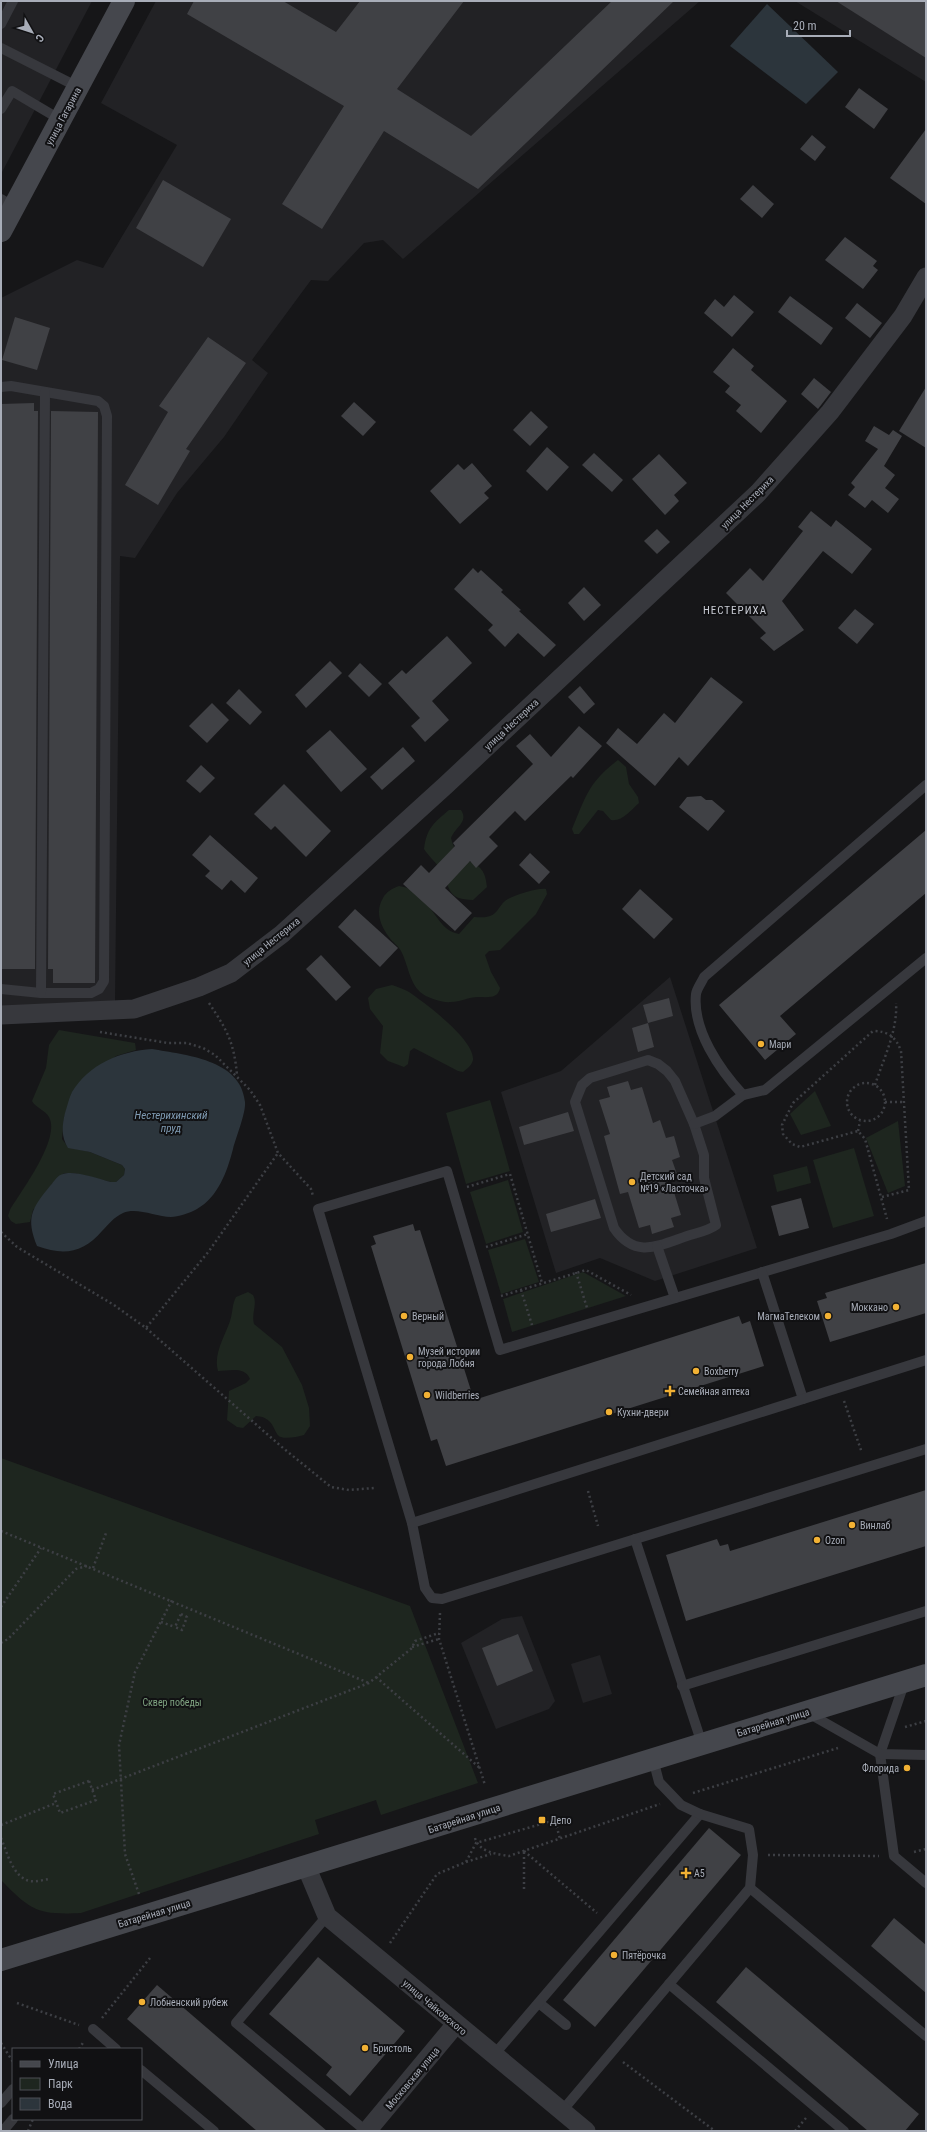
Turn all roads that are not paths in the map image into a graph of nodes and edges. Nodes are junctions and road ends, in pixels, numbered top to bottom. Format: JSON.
{"nodes":[{"id":1,"x":13,"y":1,"type":"edge"},
{"id":2,"x":124,"y":1,"type":"edge"},
{"id":3,"x":1,"y":24,"type":"edge"},
{"id":4,"x":1,"y":48,"type":"edge"},
{"id":5,"x":78,"y":87,"type":"junction"},
{"id":6,"x":1,"y":109,"type":"edge"},
{"id":7,"x":61,"y":120,"type":"junction"},
{"id":8,"x":8,"y":203,"type":"edge"},
{"id":9,"x":1,"y":232,"type":"edge"},
{"id":10,"x":926,"y":277,"type":"edge"},
{"id":11,"x":1,"y":387,"type":"edge"},
{"id":12,"x":45,"y":392,"type":"junction"},
{"id":13,"x":926,"y":785,"type":"edge"},
{"id":14,"x":926,"y":958,"type":"edge"},
{"id":15,"x":1,"y":989,"type":"edge"},
{"id":16,"x":41,"y":993,"type":"junction"},
{"id":17,"x":1,"y":1015,"type":"edge"},
{"id":18,"x":743,"y":1095,"type":"junction"},
{"id":19,"x":694,"y":1124,"type":"junction"},
{"id":20,"x":926,"y":1221,"type":"edge"},
{"id":21,"x":657,"y":1246,"type":"junction"},
{"id":22,"x":762,"y":1272,"type":"junction"},
{"id":23,"x":675,"y":1298,"type":"junction"},
{"id":24,"x":926,"y":1360,"type":"edge"},
{"id":25,"x":803,"y":1399,"type":"junction"},
{"id":26,"x":926,"y":1449,"type":"edge"},
{"id":27,"x":412,"y":1523,"type":"junction"},
{"id":28,"x":635,"y":1538,"type":"junction"},
{"id":29,"x":926,"y":1611,"type":"edge"},
{"id":30,"x":926,"y":1675,"type":"edge"},
{"id":31,"x":905,"y":1681,"type":"junction"},
{"id":32,"x":682,"y":1686,"type":"junction"},
{"id":33,"x":807,"y":1712,"type":"junction"},
{"id":34,"x":702,"y":1744,"type":"junction"},
{"id":35,"x":880,"y":1754,"type":"junction"},
{"id":36,"x":926,"y":1755,"type":"edge"},
{"id":37,"x":653,"y":1759,"type":"junction"},
{"id":38,"x":700,"y":1814,"type":"junction"},
{"id":39,"x":306,"y":1866,"type":"junction"},
{"id":40,"x":926,"y":1883,"type":"edge"},
{"id":41,"x":750,"y":1888,"type":"junction"},
{"id":42,"x":327,"y":1916,"type":"junction"},
{"id":43,"x":2,"y":1957,"type":"edge"},
{"id":44,"x":669,"y":1984,"type":"junction"},
{"id":45,"x":539,"y":2003,"type":"junction"},
{"id":46,"x":456,"y":2024,"type":"junction"},
{"id":47,"x":566,"y":2025,"type":"dead end"},
{"id":48,"x":93,"y":2029,"type":"road end"},
{"id":49,"x":926,"y":2036,"type":"edge"},
{"id":50,"x":115,"y":2048,"type":"edge"},
{"id":51,"x":494,"y":2056,"type":"junction"},
{"id":52,"x":142,"y":2071,"type":"edge"},
{"id":53,"x":12,"y":2090,"type":"edge"},
{"id":54,"x":1,"y":2103,"type":"edge"},
{"id":55,"x":562,"y":2111,"type":"junction"},
{"id":56,"x":12,"y":2120,"type":"edge"},
{"id":57,"x":3,"y":2131,"type":"edge"},
{"id":58,"x":214,"y":2131,"type":"edge"},
{"id":59,"x":366,"y":2131,"type":"edge"},
{"id":60,"x":586,"y":2131,"type":"edge"},
{"id":61,"x":844,"y":2131,"type":"edge"}],
"edges":[{"from":1,"to":3,"type":"lane"},
{"from":2,"to":5,"type":"main road","name":"улица Гагарина"},
{"from":4,"to":5,"type":"lane"},
{"from":5,"to":7,"type":"main road","name":"улица Гагарина"},
{"from":6,"to":7,"type":"lane"},
{"from":7,"to":8,"type":"main road","name":"улица Гагарина"},
{"from":8,"to":9,"type":"main road","name":"улица Гагарина"},
{"from":10,"to":17,"type":"street","name":"улица Нестериха"},
{"from":11,"to":12,"type":"lane"},
{"from":12,"to":16,"type":"lane"},
{"from":12,"to":16,"type":"lane"},
{"from":13,"to":18,"type":"lane"},
{"from":14,"to":18,"type":"lane"},
{"from":15,"to":16,"type":"lane"},
{"from":18,"to":19,"type":"lane"},
{"from":19,"to":21,"type":"lane"},
{"from":19,"to":21,"type":"lane"},
{"from":20,"to":22,"type":"lane"},
{"from":21,"to":23,"type":"lane"},
{"from":22,"to":23,"type":"lane"},
{"from":22,"to":25,"type":"lane"},
{"from":23,"to":27,"type":"lane"},
{"from":24,"to":25,"type":"lane"},
{"from":25,"to":27,"type":"lane"},
{"from":26,"to":28,"type":"lane"},
{"from":27,"to":28,"type":"lane"},
{"from":28,"to":32,"type":"lane"},
{"from":29,"to":32,"type":"lane"},
{"from":30,"to":31,"type":"main road","name":"Батарейная улица"},
{"from":31,"to":33,"type":"main road","name":"Батарейная улица"},
{"from":31,"to":35,"type":"lane"},
{"from":32,"to":34,"type":"lane"},
{"from":33,"to":34,"type":"main road","name":"Батарейная улица"},
{"from":33,"to":35,"type":"lane"},
{"from":34,"to":37,"type":"main road","name":"Батарейная улица"},
{"from":35,"to":36,"type":"lane"},
{"from":35,"to":40,"type":"lane"},
{"from":37,"to":38,"type":"lane"},
{"from":37,"to":39,"type":"main road","name":"Батарейная улица"},
{"from":38,"to":41,"type":"lane"},
{"from":38,"to":45,"type":"lane"},
{"from":39,"to":42,"type":"street","name":"улица Чайковского"},
{"from":39,"to":43,"type":"main road","name":"Батарейная улица"},
{"from":41,"to":44,"type":"lane"},
{"from":41,"to":49,"type":"lane"},
{"from":42,"to":46,"type":"street","name":"улица Чайковского"},
{"from":42,"to":59,"type":"lane"},
{"from":44,"to":55,"type":"lane"},
{"from":44,"to":61,"type":"lane"},
{"from":45,"to":47,"type":"lane"},
{"from":45,"to":51,"type":"lane"},
{"from":46,"to":51,"type":"street","name":"улица Чайковского"},
{"from":46,"to":59,"type":"street","name":"Московская улица"},
{"from":48,"to":50,"type":"lane"},
{"from":51,"to":55,"type":"street","name":"улица Чайковского"},
{"from":52,"to":58,"type":"lane"},
{"from":53,"to":54,"type":"lane"},
{"from":55,"to":60,"type":"street","name":"улица Чайковского"},
{"from":56,"to":57,"type":"lane"}]}
